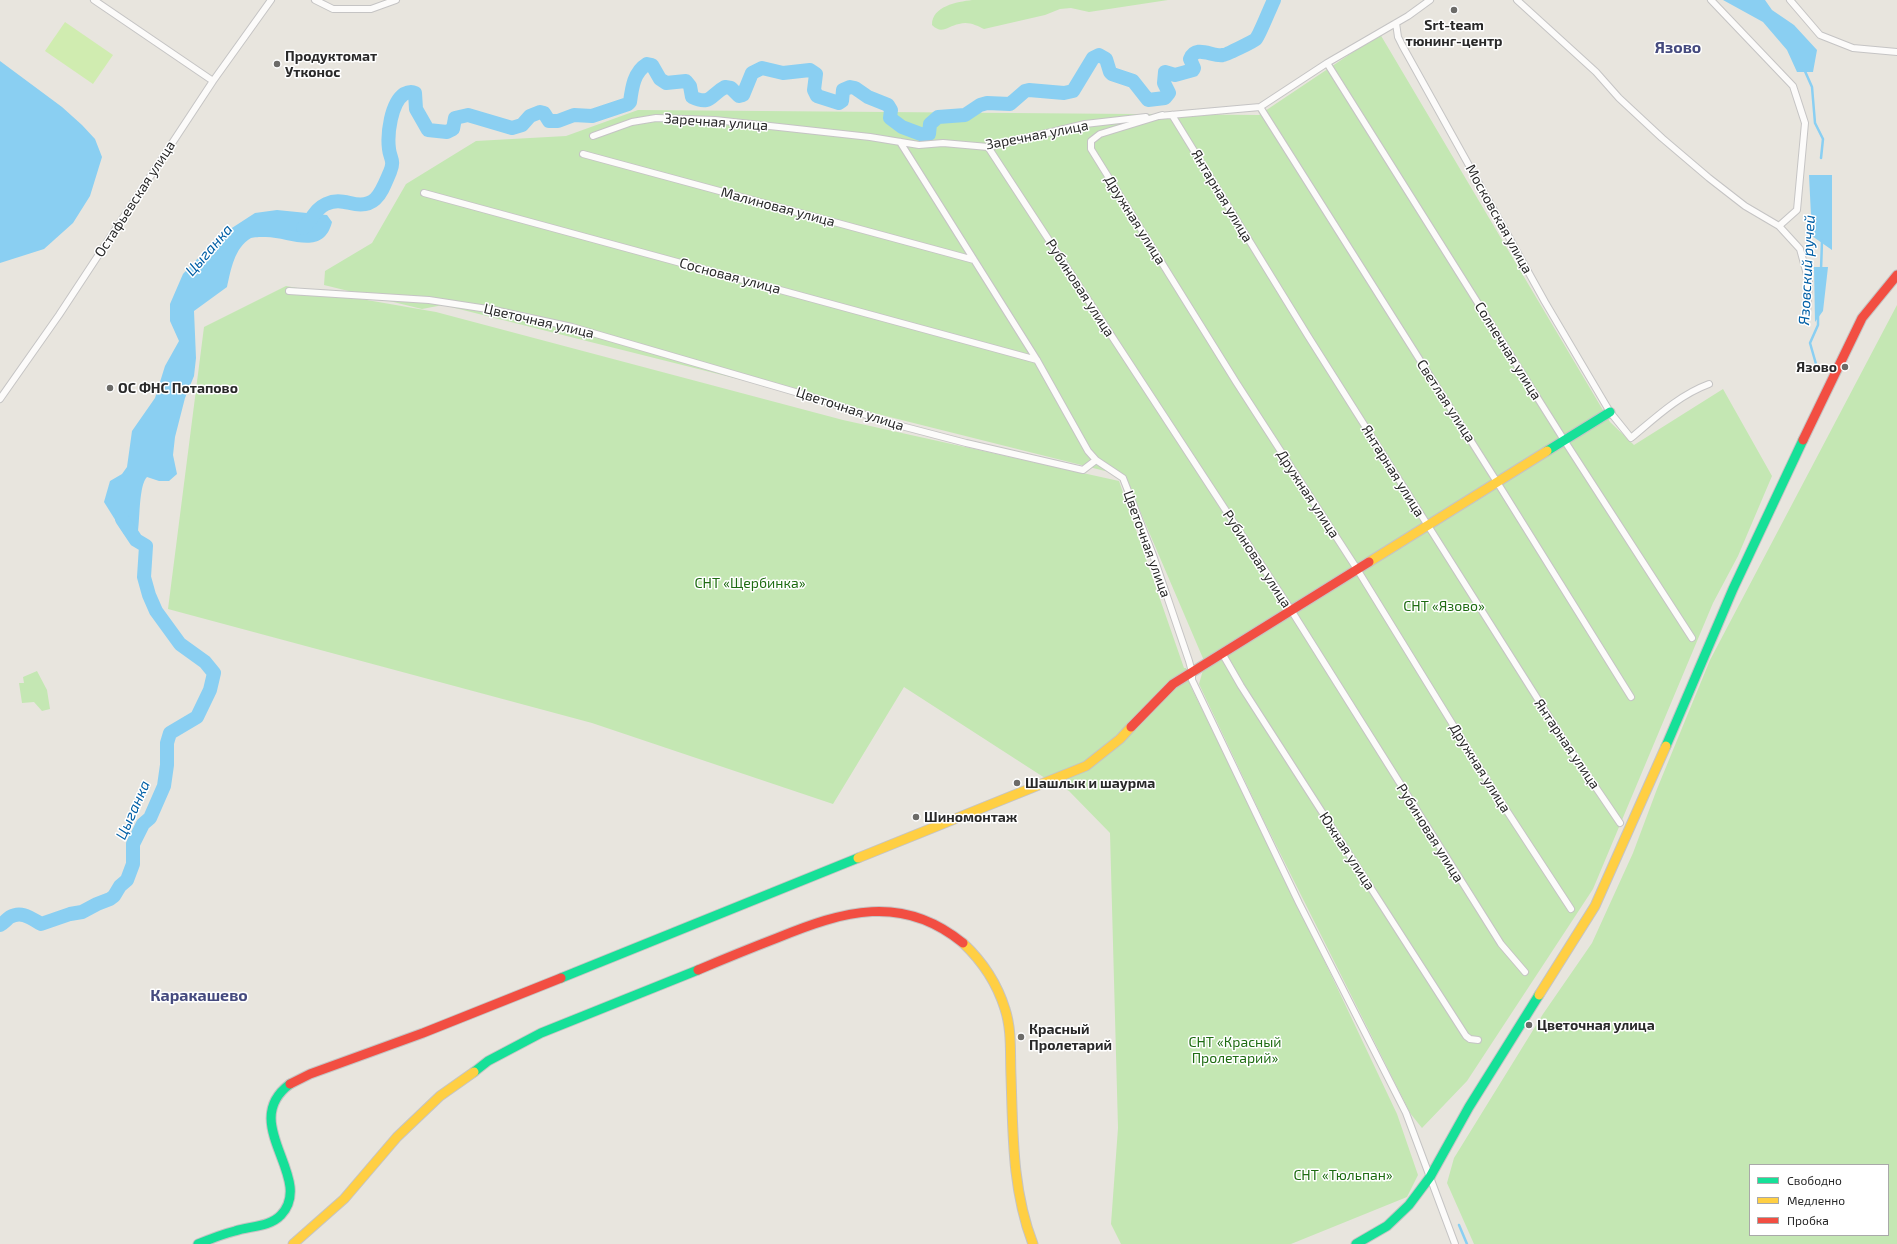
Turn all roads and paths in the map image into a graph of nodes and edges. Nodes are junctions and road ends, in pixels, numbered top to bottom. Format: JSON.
{"nodes":[{"id":1,"x":94,"y":0,"type":"edge"},
{"id":2,"x":271,"y":0,"type":"edge"},
{"id":3,"x":315,"y":0,"type":"edge"},
{"id":4,"x":396,"y":0,"type":"edge"},
{"id":5,"x":1430,"y":0,"type":"edge"},
{"id":6,"x":1518,"y":0,"type":"edge"},
{"id":7,"x":1711,"y":0,"type":"edge"},
{"id":8,"x":1790,"y":0,"type":"edge"},
{"id":9,"x":1396,"y":23,"type":"junction"},
{"id":10,"x":1897,"y":52,"type":"edge"},
{"id":11,"x":1327,"y":63,"type":"junction"},
{"id":12,"x":213,"y":81,"type":"junction"},
{"id":13,"x":1260,"y":107,"type":"junction"},
{"id":14,"x":1162,"y":115,"type":"junction"},
{"id":15,"x":1172,"y":115,"type":"junction"},
{"id":16,"x":593,"y":136,"type":"dead end"},
{"id":17,"x":900,"y":142,"type":"junction"},
{"id":18,"x":988,"y":147,"type":"junction"},
{"id":19,"x":583,"y":154,"type":"dead end"},
{"id":20,"x":424,"y":193,"type":"dead end"},
{"id":21,"x":1779,"y":226,"type":"junction"},
{"id":22,"x":974,"y":260,"type":"junction"},
{"id":23,"x":1897,"y":275,"type":"edge"},
{"id":24,"x":289,"y":291,"type":"dead end"},
{"id":25,"x":1807,"y":312,"type":"dead end"},
{"id":26,"x":1037,"y":360,"type":"junction"},
{"id":27,"x":1709,"y":384,"type":"dead end"},
{"id":28,"x":0,"y":399,"type":"edge"},
{"id":29,"x":1610,"y":412,"type":"junction"},
{"id":30,"x":1564,"y":440,"type":"junction"},
{"id":31,"x":1096,"y":460,"type":"junction"},
{"id":32,"x":1498,"y":482,"type":"junction"},
{"id":33,"x":1428,"y":526,"type":"junction"},
{"id":34,"x":1357,"y":569,"type":"junction"},
{"id":35,"x":1291,"y":610,"type":"junction"},
{"id":36,"x":1692,"y":638,"type":"dead end"},
{"id":37,"x":1222,"y":653,"type":"junction"},
{"id":38,"x":1192,"y":672,"type":"junction"},
{"id":39,"x":1631,"y":696,"type":"dead end"},
{"id":40,"x":1620,"y":823,"type":"dead end"},
{"id":41,"x":1571,"y":909,"type":"dead end"},
{"id":42,"x":1525,"y":972,"type":"dead end"},
{"id":43,"x":1478,"y":1040,"type":"dead end"},
{"id":44,"x":1430,"y":1177,"type":"junction"},
{"id":45,"x":198,"y":1244,"type":"edge"},
{"id":46,"x":293,"y":1244,"type":"edge"},
{"id":47,"x":1033,"y":1244,"type":"edge"},
{"id":48,"x":1356,"y":1244,"type":"edge"},
{"id":49,"x":1455,"y":1244,"type":"edge"}],
"edges":[{"from":1,"to":12,"type":"street"},
{"from":2,"to":12,"type":"street","name":"Остафьевская улица"},
{"from":3,"to":4,"type":"street"},
{"from":5,"to":9,"type":"street","name":"Заречная улица"},
{"from":6,"to":21,"type":"street"},
{"from":7,"to":21,"type":"street"},
{"from":8,"to":10,"type":"street"},
{"from":9,"to":11,"type":"street","name":"Заречная улица"},
{"from":9,"to":29,"type":"street","name":"Московская улица"},
{"from":11,"to":13,"type":"street","name":"Заречная улица"},
{"from":11,"to":30,"type":"street","name":"Солнечная улица"},
{"from":12,"to":28,"type":"street","name":"Остафьевская улица"},
{"from":13,"to":15,"type":"street","name":"Заречная улица"},
{"from":13,"to":32,"type":"street","name":"Светлая улица"},
{"from":14,"to":15,"type":"street","name":"Заречная улица"},
{"from":14,"to":18,"type":"street","name":"Заречная улица"},
{"from":14,"to":34,"type":"street","name":"Дружная улица"},
{"from":15,"to":33,"type":"street","name":"Янтарная улица"},
{"from":16,"to":17,"type":"street","name":"Заречная улица"},
{"from":17,"to":18,"type":"street","name":"Заречная улица"},
{"from":17,"to":22,"type":"street"},
{"from":18,"to":35,"type":"street","name":"Рубиновая улица"},
{"from":19,"to":22,"type":"street","name":"Малиновая улица"},
{"from":20,"to":26,"type":"street","name":"Сосновая улица"},
{"from":21,"to":25,"type":"street"},
{"from":22,"to":26,"type":"street"},
{"from":23,"to":44,"type":"main road"},
{"from":24,"to":31,"type":"street","name":"Цветочная улица"},
{"from":26,"to":31,"type":"street"},
{"from":27,"to":29,"type":"street","name":"Московская улица"},
{"from":29,"to":30,"type":"main road"},
{"from":30,"to":32,"type":"main road"},
{"from":30,"to":36,"type":"street","name":"Солнечная улица"},
{"from":31,"to":38,"type":"street","name":"Цветочная улица"},
{"from":32,"to":33,"type":"main road"},
{"from":32,"to":39,"type":"street","name":"Светлая улица"},
{"from":33,"to":34,"type":"main road"},
{"from":33,"to":40,"type":"street","name":"Янтарная улица"},
{"from":34,"to":35,"type":"main road"},
{"from":34,"to":41,"type":"street","name":"Дружная улица"},
{"from":35,"to":37,"type":"main road"},
{"from":35,"to":42,"type":"street","name":"Рубиновая улица"},
{"from":37,"to":38,"type":"main road"},
{"from":37,"to":43,"type":"street","name":"Южная улица"},
{"from":38,"to":44,"type":"street","name":"Цветочная улица"},
{"from":38,"to":45,"type":"main road"},
{"from":44,"to":48,"type":"main road"},
{"from":44,"to":49,"type":"street","name":"Цветочная улица"},
{"from":46,"to":47,"type":"main road"}]}
